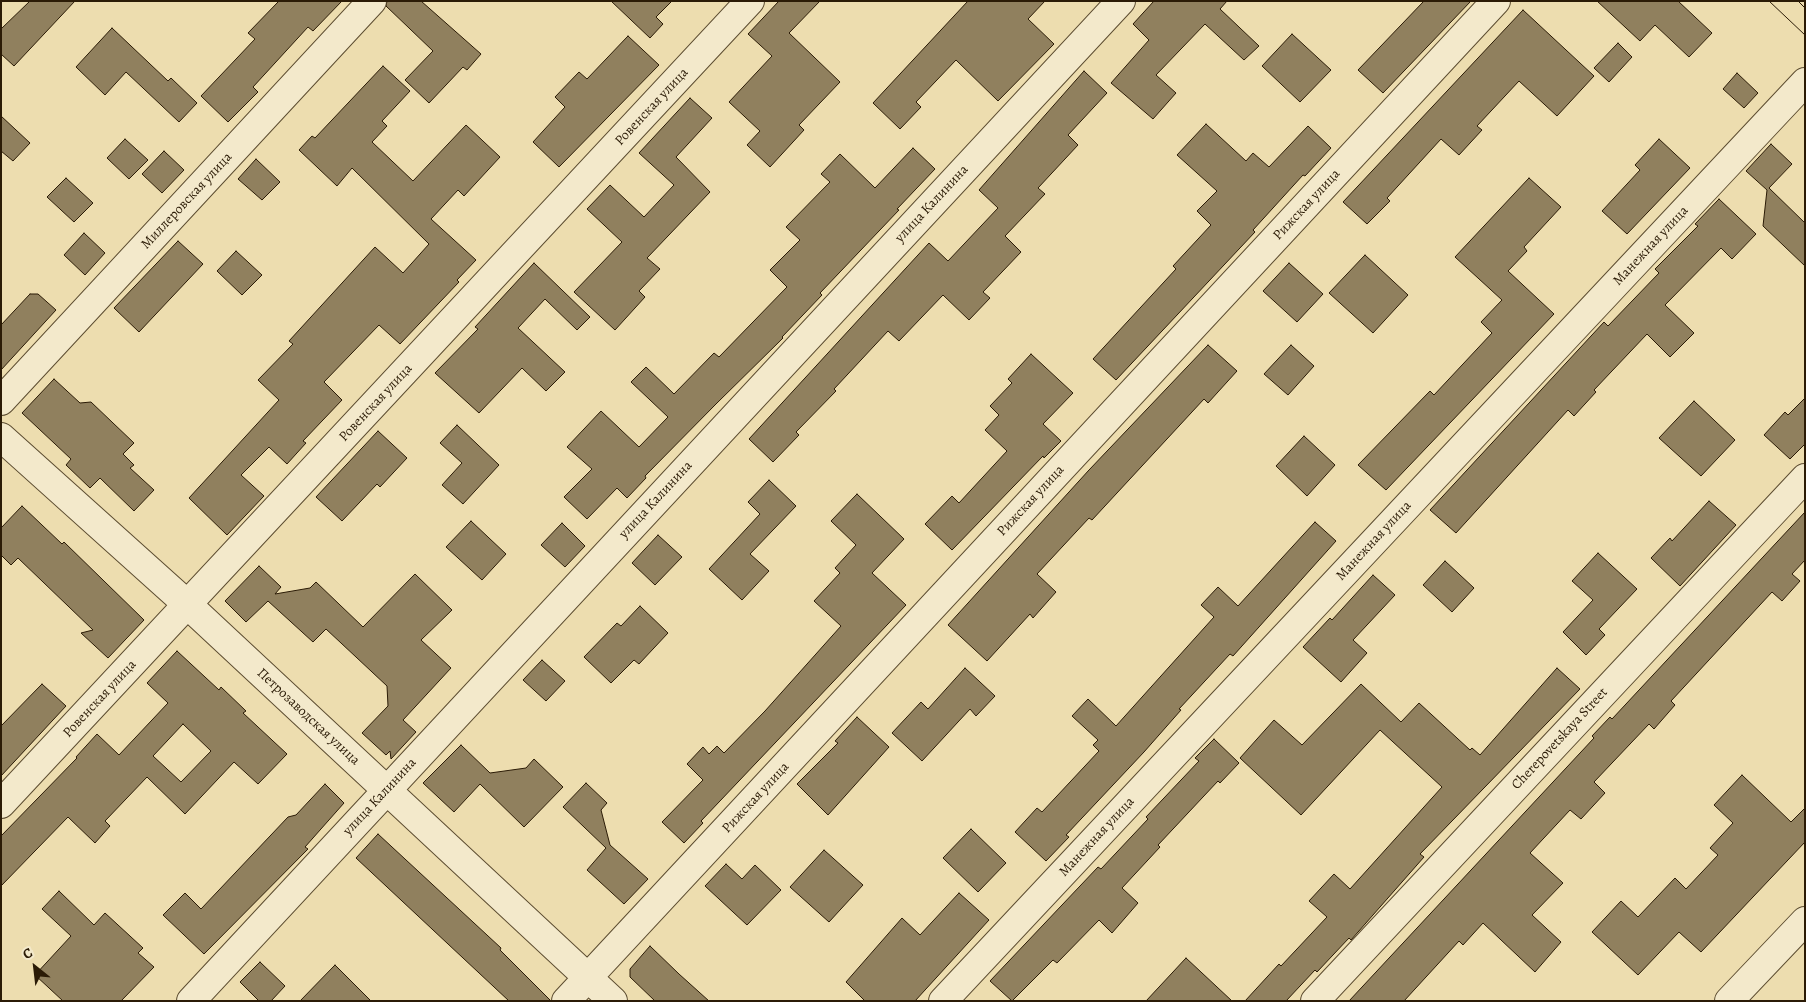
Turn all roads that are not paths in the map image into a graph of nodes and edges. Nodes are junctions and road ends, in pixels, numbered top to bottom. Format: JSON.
{"nodes":[{"id":1,"x":372,"y":1,"type":"edge"},
{"id":2,"x":750,"y":1,"type":"edge"},
{"id":3,"x":1121,"y":1,"type":"edge"},
{"id":4,"x":1496,"y":1,"type":"edge"},
{"id":5,"x":1805,"y":82,"type":"edge"},
{"id":6,"x":1,"y":401,"type":"edge"},
{"id":7,"x":1,"y":437,"type":"edge"},
{"id":8,"x":1805,"y":478,"type":"edge"},
{"id":9,"x":188,"y":605,"type":"junction"},
{"id":10,"x":386,"y":790,"type":"junction"},
{"id":11,"x":1,"y":804,"type":"edge"},
{"id":12,"x":1805,"y":921,"type":"edge"},
{"id":13,"x":588,"y":978,"type":"junction"},
{"id":14,"x":191,"y":1001,"type":"edge"},
{"id":15,"x":566,"y":1001,"type":"edge"},
{"id":16,"x":613,"y":1001,"type":"edge"},
{"id":17,"x":943,"y":1001,"type":"edge"},
{"id":18,"x":1315,"y":1001,"type":"edge"},
{"id":19,"x":1729,"y":1001,"type":"edge"}],
"edges":[{"from":1,"to":6,"type":"street","name":"Миллеровская улица"},
{"from":2,"to":9,"type":"street","name":"Ровенская улица"},
{"from":3,"to":10,"type":"street","name":"улица Калинина"},
{"from":4,"to":13,"type":"street","name":"Рижская улица"},
{"from":5,"to":17,"type":"street","name":"Манежная улица"},
{"from":7,"to":9,"type":"street","name":"Петрозаводская улица"},
{"from":8,"to":18,"type":"street","name":"Cherepovetskaya Street"},
{"from":9,"to":10,"type":"street","name":"Петрозаводская улица"},
{"from":9,"to":11,"type":"street","name":"Ровенская улица"},
{"from":10,"to":13,"type":"street","name":"Петрозаводская улица"},
{"from":10,"to":14,"type":"street","name":"улица Калинина"},
{"from":12,"to":19,"type":"street"},
{"from":13,"to":15,"type":"street","name":"Рижская улица"},
{"from":13,"to":16,"type":"street","name":"Петрозаводская улица"}]}
